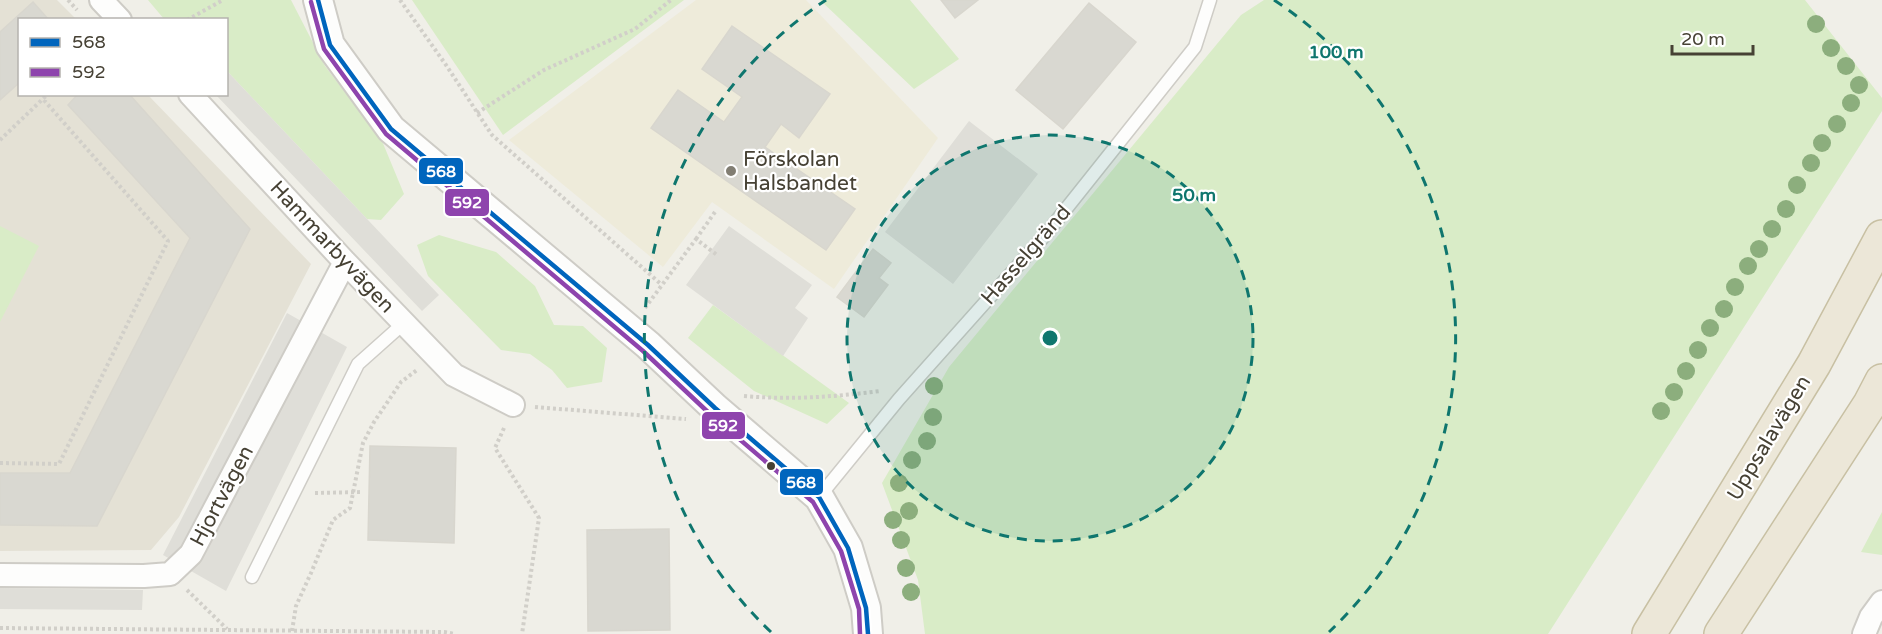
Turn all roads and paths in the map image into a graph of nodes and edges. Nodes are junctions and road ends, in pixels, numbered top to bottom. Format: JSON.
{"nodes":[{"id":1,"x":101,"y":0,"type":"edge"},
{"id":2,"x":223,"y":0,"type":"edge"},
{"id":3,"x":318,"y":0,"type":"edge"},
{"id":4,"x":400,"y":0,"type":"edge"},
{"id":5,"x":671,"y":0,"type":"edge"},
{"id":6,"x":1210,"y":0,"type":"edge"},
{"id":7,"x":118,"y":18,"type":"edge"},
{"id":8,"x":191,"y":18,"type":"edge"},
{"id":9,"x":46,"y":96,"type":"edge"},
{"id":10,"x":192,"y":96,"type":"edge"},
{"id":11,"x":44,"y":99,"type":"junction"},
{"id":12,"x":477,"y":113,"type":"junction"},
{"id":13,"x":0,"y":140,"type":"edge"},
{"id":14,"x":715,"y":212,"type":"dead end"},
{"id":15,"x":1882,"y":237,"type":"edge"},
{"id":16,"x":696,"y":239,"type":"junction"},
{"id":17,"x":717,"y":255,"type":"dead end"},
{"id":18,"x":345,"y":262,"type":"junction"},
{"id":19,"x":662,"y":285,"type":"junction"},
{"id":20,"x":644,"y":310,"type":"dead end"},
{"id":21,"x":404,"y":323,"type":"junction"},
{"id":22,"x":435,"y":356,"type":"junction"},
{"id":23,"x":1882,"y":381,"type":"edge"},
{"id":24,"x":887,"y":390,"type":"dead end"},
{"id":25,"x":726,"y":402,"type":"junction"},
{"id":26,"x":513,"y":405,"type":"junction"},
{"id":27,"x":0,"y":463,"type":"edge"},
{"id":28,"x":353,"y":492,"type":"junction"},
{"id":29,"x":363,"y":492,"type":"dead end"},
{"id":30,"x":316,"y":493,"type":"dead end"},
{"id":31,"x":819,"y":497,"type":"junction"},
{"id":32,"x":170,"y":574,"type":"junction"},
{"id":33,"x":0,"y":575,"type":"edge"},
{"id":34,"x":252,"y":577,"type":"dead end"},
{"id":35,"x":1882,"y":603,"type":"edge"},
{"id":36,"x":0,"y":628,"type":"edge"},
{"id":37,"x":227,"y":630,"type":"junction"},
{"id":38,"x":292,"y":632,"type":"junction"},
{"id":39,"x":444,"y":633,"type":"edge"},
{"id":40,"x":455,"y":634,"type":"edge"},
{"id":41,"x":522,"y":634,"type":"edge"},
{"id":42,"x":868,"y":634,"type":"edge"},
{"id":43,"x":1649,"y":634,"type":"edge"},
{"id":44,"x":1721,"y":634,"type":"edge"},
{"id":45,"x":1864,"y":634,"type":"edge"}],
"edges":[{"from":1,"to":7,"type":"street"},
{"from":2,"to":8,"type":"path"},
{"from":3,"to":25,"type":"street"},
{"from":4,"to":12,"type":"path"},
{"from":5,"to":12,"type":"path"},
{"from":6,"to":31,"type":"lane","name":"Hasselgränd"},
{"from":9,"to":11,"type":"path"},
{"from":10,"to":18,"type":"street","name":"Hammarbyvägen"},
{"from":11,"to":13,"type":"path"},
{"from":11,"to":27,"type":"path"},
{"from":12,"to":19,"type":"path"},
{"from":14,"to":16,"type":"path"},
{"from":15,"to":43,"type":"highway","name":"Uppsalavägen"},
{"from":16,"to":17,"type":"path"},
{"from":16,"to":19,"type":"path"},
{"from":18,"to":21,"type":"street","name":"Hammarbyvägen"},
{"from":18,"to":32,"type":"street","name":"Hjortvägen"},
{"from":19,"to":20,"type":"path"},
{"from":21,"to":22,"type":"street","name":"Hammarbyvägen"},
{"from":21,"to":34,"type":"lane"},
{"from":22,"to":26,"type":"street","name":"Hammarbyvägen"},
{"from":22,"to":28,"type":"path"},
{"from":23,"to":44,"type":"highway"},
{"from":24,"to":25,"type":"path"},
{"from":25,"to":26,"type":"path"},
{"from":25,"to":31,"type":"street"},
{"from":26,"to":41,"type":"path"},
{"from":28,"to":29,"type":"path"},
{"from":28,"to":30,"type":"path"},
{"from":28,"to":38,"type":"path"},
{"from":31,"to":42,"type":"street"},
{"from":32,"to":33,"type":"street"},
{"from":32,"to":37,"type":"path"},
{"from":35,"to":45,"type":"street"},
{"from":36,"to":37,"type":"path"},
{"from":37,"to":38,"type":"path"},
{"from":38,"to":39,"type":"path"},
{"from":39,"to":40,"type":"path"}]}
